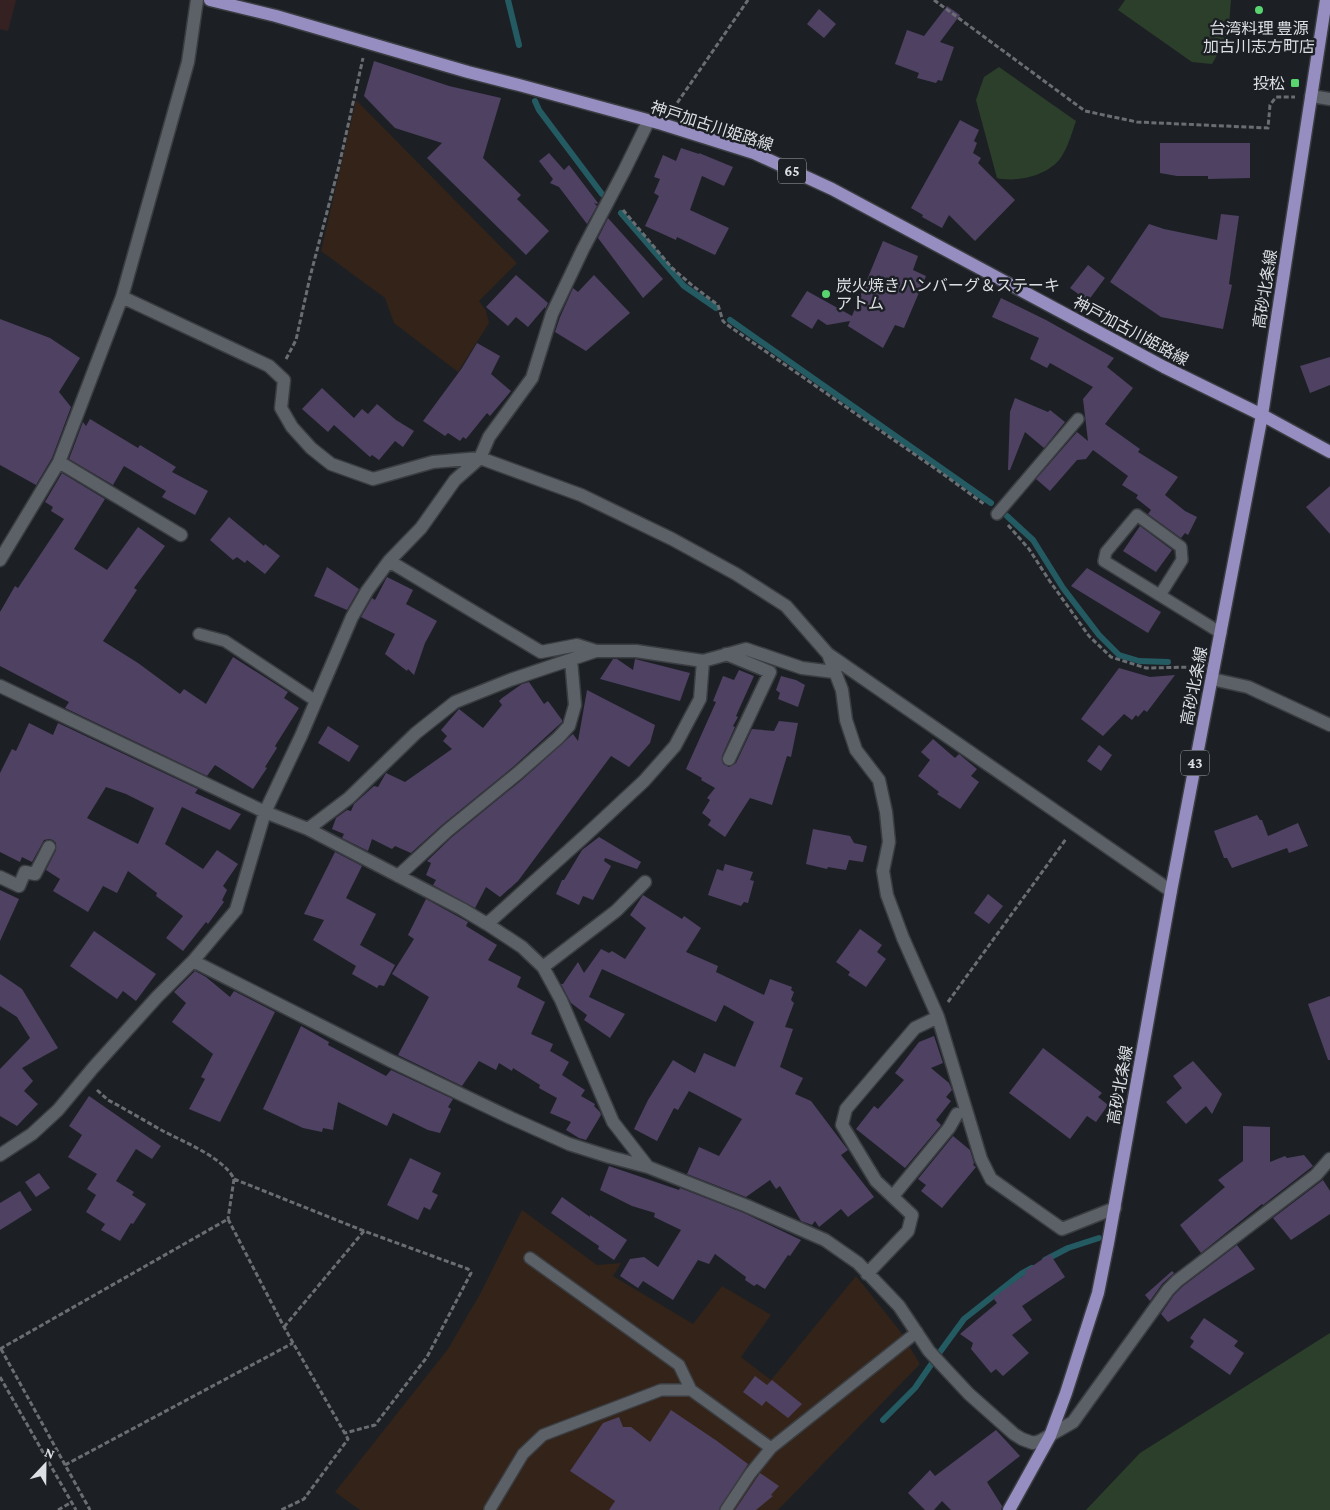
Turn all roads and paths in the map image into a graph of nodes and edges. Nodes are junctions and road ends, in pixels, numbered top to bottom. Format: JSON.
{"nodes":[{"id":1,"x":197,"y":0,"type":"edge"},
{"id":2,"x":210,"y":0,"type":"edge"},
{"id":3,"x":748,"y":0,"type":"edge"},
{"id":4,"x":934,"y":0,"type":"edge"},
{"id":5,"x":1326,"y":0,"type":"edge"},
{"id":6,"x":367,"y":42,"type":"junction"},
{"id":7,"x":1311,"y":96,"type":"junction"},
{"id":8,"x":1330,"y":99,"type":"edge"},
{"id":9,"x":648,"y":122,"type":"junction"},
{"id":10,"x":662,"y":124,"type":"junction"},
{"id":11,"x":611,"y":196,"type":"junction"},
{"id":12,"x":122,"y":297,"type":"junction"},
{"id":13,"x":276,"y":371,"type":"junction"},
{"id":14,"x":1262,"y":415,"type":"junction"},
{"id":15,"x":1078,"y":419,"type":"dead end"},
{"id":16,"x":1330,"y":452,"type":"edge"},
{"id":17,"x":480,"y":458,"type":"junction"},
{"id":18,"x":58,"y":462,"type":"junction"},
{"id":19,"x":1000,"y":510,"type":"junction"},
{"id":20,"x":182,"y":535,"type":"dead end"},
{"id":21,"x":0,"y":560,"type":"edge"},
{"id":22,"x":389,"y":561,"type":"junction"},
{"id":23,"x":1160,"y":595,"type":"junction"},
{"id":24,"x":1220,"y":632,"type":"junction"},
{"id":25,"x":199,"y":634,"type":"dead end"},
{"id":26,"x":596,"y":651,"type":"junction"},
{"id":27,"x":726,"y":654,"type":"junction"},
{"id":28,"x":828,"y":654,"type":"junction"},
{"id":29,"x":571,"y":660,"type":"junction"},
{"id":30,"x":703,"y":661,"type":"junction"},
{"id":31,"x":834,"y":672,"type":"junction"},
{"id":32,"x":1213,"y":673,"type":"junction"},
{"id":33,"x":0,"y":686,"type":"edge"},
{"id":34,"x":316,"y":700,"type":"junction"},
{"id":35,"x":1330,"y":725,"type":"edge"},
{"id":36,"x":729,"y":759,"type":"dead end"},
{"id":37,"x":265,"y":812,"type":"junction"},
{"id":38,"x":1076,"y":825,"type":"junction"},
{"id":39,"x":308,"y":829,"type":"junction"},
{"id":40,"x":49,"y":846,"type":"dead end"},
{"id":41,"x":398,"y":876,"type":"junction"},
{"id":42,"x":0,"y":877,"type":"edge"},
{"id":43,"x":645,"y":882,"type":"dead end"},
{"id":44,"x":1170,"y":891,"type":"junction"},
{"id":45,"x":488,"y":924,"type":"junction"},
{"id":46,"x":194,"y":960,"type":"junction"},
{"id":47,"x":543,"y":967,"type":"junction"},
{"id":48,"x":938,"y":1017,"type":"junction"},
{"id":49,"x":84,"y":1079,"type":"junction"},
{"id":50,"x":957,"y":1114,"type":"dead end"},
{"id":51,"x":0,"y":1155,"type":"edge"},
{"id":52,"x":1329,"y":1163,"type":"edge"},
{"id":53,"x":648,"y":1167,"type":"junction"},
{"id":54,"x":234,"y":1179,"type":"junction"},
{"id":55,"x":892,"y":1196,"type":"junction"},
{"id":56,"x":1115,"y":1208,"type":"junction"},
{"id":57,"x":228,"y":1220,"type":"junction"},
{"id":58,"x":364,"y":1231,"type":"junction"},
{"id":59,"x":530,"y":1258,"type":"dead end"},
{"id":60,"x":868,"y":1274,"type":"junction"},
{"id":61,"x":284,"y":1327,"type":"junction"},
{"id":62,"x":917,"y":1332,"type":"junction"},
{"id":63,"x":293,"y":1343,"type":"junction"},
{"id":64,"x":0,"y":1349,"type":"edge"},
{"id":65,"x":0,"y":1377,"type":"edge"},
{"id":66,"x":691,"y":1390,"type":"junction"},
{"id":67,"x":345,"y":1433,"type":"junction"},
{"id":68,"x":1050,"y":1436,"type":"junction"},
{"id":69,"x":771,"y":1448,"type":"junction"},
{"id":70,"x":65,"y":1465,"type":"junction"},
{"id":71,"x":72,"y":1502,"type":"junction"},
{"id":72,"x":490,"y":1509,"type":"edge"},
{"id":73,"x":58,"y":1510,"type":"edge"},
{"id":74,"x":76,"y":1510,"type":"edge"},
{"id":75,"x":90,"y":1510,"type":"edge"},
{"id":76,"x":281,"y":1510,"type":"edge"},
{"id":77,"x":726,"y":1510,"type":"edge"},
{"id":78,"x":1009,"y":1510,"type":"edge"}],
"edges":[{"from":1,"to":12,"type":"street"},
{"from":2,"to":6,"type":"main road","name":"神戸加古川姫路線","number":"65"},
{"from":3,"to":10,"type":"path"},
{"from":4,"to":7,"type":"path"},
{"from":5,"to":7,"type":"main road","name":"高砂北条線","number":"43"},
{"from":6,"to":9,"type":"main road","name":"神戸加古川姫路線","number":"65"},
{"from":6,"to":13,"type":"path"},
{"from":7,"to":8,"type":"street"},
{"from":7,"to":14,"type":"main road","name":"高砂北条線","number":"43"},
{"from":9,"to":10,"type":"main road","name":"神戸加古川姫路線","number":"65"},
{"from":9,"to":11,"type":"street"},
{"from":10,"to":14,"type":"main road","name":"神戸加古川姫路線","number":"65"},
{"from":11,"to":17,"type":"street"},
{"from":11,"to":19,"type":"path"},
{"from":12,"to":13,"type":"street"},
{"from":12,"to":18,"type":"street"},
{"from":13,"to":17,"type":"street"},
{"from":14,"to":16,"type":"main road","name":"神戸加古川姫路線","number":"65"},
{"from":14,"to":24,"type":"main road","name":"高砂北条線","number":"43"},
{"from":15,"to":19,"type":"lane"},
{"from":17,"to":22,"type":"street"},
{"from":17,"to":28,"type":"street"},
{"from":18,"to":20,"type":"street"},
{"from":18,"to":21,"type":"street"},
{"from":19,"to":32,"type":"path"},
{"from":22,"to":26,"type":"street"},
{"from":22,"to":34,"type":"street"},
{"from":23,"to":23,"type":"lane"},
{"from":23,"to":24,"type":"lane"},
{"from":24,"to":32,"type":"main road","name":"高砂北条線","number":"43"},
{"from":25,"to":34,"type":"lane"},
{"from":26,"to":29,"type":"street"},
{"from":26,"to":30,"type":"street"},
{"from":27,"to":30,"type":"street"},
{"from":27,"to":31,"type":"street"},
{"from":27,"to":36,"type":"street"},
{"from":28,"to":31,"type":"street"},
{"from":28,"to":38,"type":"street"},
{"from":29,"to":39,"type":"street"},
{"from":29,"to":41,"type":"street"},
{"from":30,"to":45,"type":"street"},
{"from":31,"to":48,"type":"street"},
{"from":32,"to":35,"type":"street"},
{"from":32,"to":44,"type":"main road","name":"高砂北条線","number":"43"},
{"from":33,"to":37,"type":"street"},
{"from":34,"to":37,"type":"street"},
{"from":37,"to":39,"type":"street"},
{"from":37,"to":46,"type":"street"},
{"from":38,"to":44,"type":"street"},
{"from":38,"to":48,"type":"path"},
{"from":39,"to":41,"type":"street"},
{"from":40,"to":42,"type":"street"},
{"from":41,"to":45,"type":"street"},
{"from":43,"to":47,"type":"street"},
{"from":44,"to":56,"type":"main road","name":"高砂北条線","number":"43"},
{"from":45,"to":47,"type":"street"},
{"from":46,"to":49,"type":"street"},
{"from":46,"to":53,"type":"street"},
{"from":47,"to":53,"type":"street"},
{"from":48,"to":55,"type":"street"},
{"from":48,"to":56,"type":"street"},
{"from":49,"to":51,"type":"street"},
{"from":49,"to":54,"type":"path"},
{"from":50,"to":55,"type":"street"},
{"from":52,"to":68,"type":"street"},
{"from":53,"to":60,"type":"street"},
{"from":54,"to":57,"type":"path"},
{"from":54,"to":58,"type":"path"},
{"from":55,"to":60,"type":"street"},
{"from":56,"to":68,"type":"main road","name":"高砂北条線","number":"43"},
{"from":57,"to":61,"type":"path"},
{"from":57,"to":64,"type":"path"},
{"from":58,"to":61,"type":"path"},
{"from":58,"to":67,"type":"path"},
{"from":59,"to":66,"type":"lane"},
{"from":60,"to":62,"type":"street"},
{"from":61,"to":63,"type":"path"},
{"from":62,"to":68,"type":"street"},
{"from":62,"to":69,"type":"lane"},
{"from":63,"to":67,"type":"path"},
{"from":63,"to":70,"type":"path"},
{"from":64,"to":70,"type":"path"},
{"from":65,"to":71,"type":"path"},
{"from":66,"to":69,"type":"lane"},
{"from":66,"to":72,"type":"lane"},
{"from":67,"to":76,"type":"path"},
{"from":68,"to":78,"type":"main road","name":"高砂北条線","number":"43"},
{"from":69,"to":77,"type":"lane"},
{"from":70,"to":75,"type":"path"},
{"from":71,"to":73,"type":"path"},
{"from":71,"to":74,"type":"path"}]}
